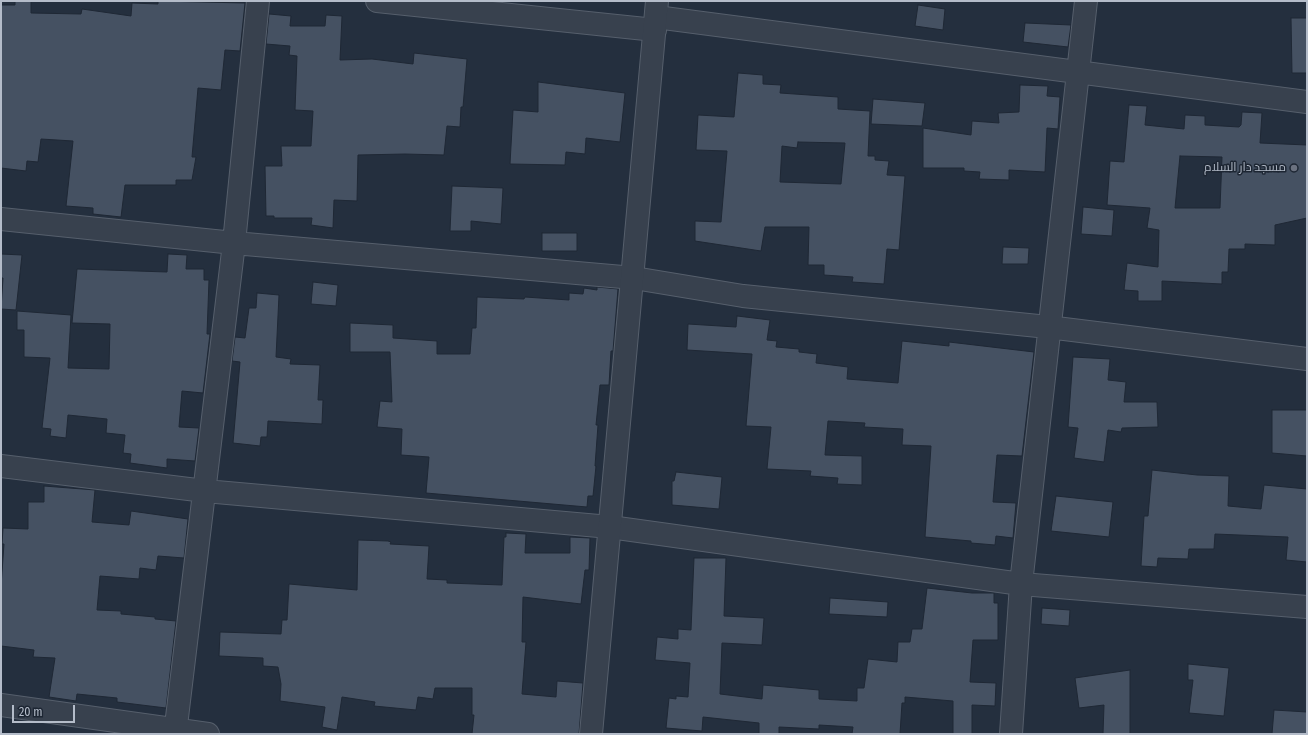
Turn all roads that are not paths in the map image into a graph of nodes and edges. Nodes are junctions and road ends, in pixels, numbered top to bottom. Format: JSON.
{"nodes":[{"id":1,"x":258,"y":1,"type":"edge"},
{"id":2,"x":377,"y":1,"type":"edge"},
{"id":3,"x":1086,"y":1,"type":"edge"},
{"id":4,"x":656,"y":16,"type":"edge"},
{"id":5,"x":1078,"y":73,"type":"junction"},
{"id":6,"x":1307,"y":102,"type":"edge"},
{"id":7,"x":1,"y":219,"type":"edge"},
{"id":8,"x":234,"y":243,"type":"junction"},
{"id":9,"x":634,"y":278,"type":"junction"},
{"id":10,"x":1048,"y":327,"type":"junction"},
{"id":11,"x":1307,"y":359,"type":"edge"},
{"id":12,"x":1,"y":466,"type":"edge"},
{"id":13,"x":205,"y":491,"type":"junction"},
{"id":14,"x":610,"y":527,"type":"junction"},
{"id":15,"x":1021,"y":584,"type":"junction"},
{"id":16,"x":1307,"y":607,"type":"edge"},
{"id":17,"x":1,"y":705,"type":"edge"},
{"id":18,"x":175,"y":732,"type":"edge"},
{"id":19,"x":208,"y":734,"type":"edge"},
{"id":20,"x":592,"y":734,"type":"edge"},
{"id":21,"x":1011,"y":734,"type":"edge"}],
"edges":[{"from":1,"to":8,"type":"street"},
{"from":2,"to":4,"type":"street"},
{"from":3,"to":5,"type":"street"},
{"from":4,"to":5,"type":"street"},
{"from":4,"to":9,"type":"street"},
{"from":5,"to":6,"type":"street"},
{"from":5,"to":10,"type":"street"},
{"from":7,"to":8,"type":"street"},
{"from":8,"to":9,"type":"street"},
{"from":8,"to":13,"type":"street"},
{"from":9,"to":10,"type":"street"},
{"from":9,"to":14,"type":"street"},
{"from":10,"to":11,"type":"street"},
{"from":10,"to":15,"type":"street"},
{"from":12,"to":13,"type":"street"},
{"from":13,"to":14,"type":"street"},
{"from":13,"to":18,"type":"street"},
{"from":14,"to":15,"type":"street"},
{"from":14,"to":20,"type":"street"},
{"from":15,"to":16,"type":"street"},
{"from":15,"to":21,"type":"street"},
{"from":17,"to":18,"type":"street"},
{"from":18,"to":19,"type":"street"}]}
